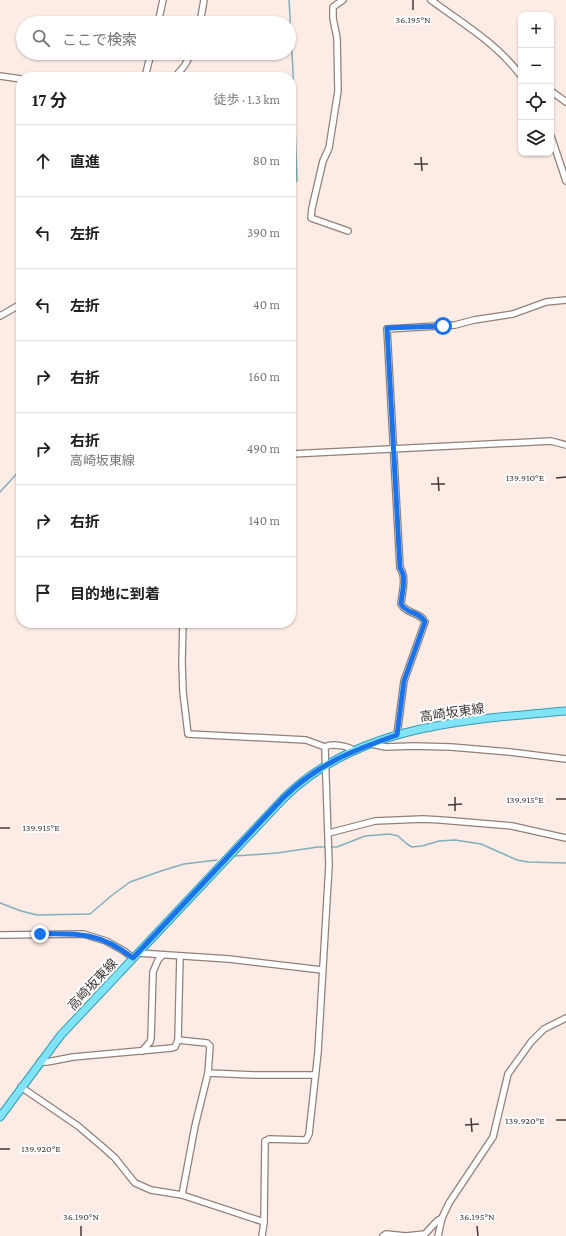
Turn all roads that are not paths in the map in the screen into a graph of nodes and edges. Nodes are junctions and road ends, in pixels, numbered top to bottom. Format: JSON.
{"nodes":[{"id":1,"x":163,"y":0,"type":"edge"},
{"id":2,"x":204,"y":0,"type":"edge"},
{"id":3,"x":343,"y":0,"type":"edge"},
{"id":4,"x":431,"y":0,"type":"edge"},
{"id":5,"x":160,"y":16,"type":"edge"},
{"id":6,"x":201,"y":16,"type":"edge"},
{"id":7,"x":150,"y":60,"type":"edge"},
{"id":8,"x":188,"y":60,"type":"edge"},
{"id":9,"x":518,"y":69,"type":"edge"},
{"id":10,"x":147,"y":72,"type":"edge"},
{"id":11,"x":179,"y":72,"type":"edge"},
{"id":12,"x":0,"y":76,"type":"edge"},
{"id":13,"x":16,"y":78,"type":"edge"},
{"id":14,"x":554,"y":93,"type":"edge"},
{"id":15,"x":566,"y":102,"type":"edge"},
{"id":16,"x":554,"y":145,"type":"edge"},
{"id":17,"x":566,"y":181,"type":"edge"},
{"id":18,"x":348,"y":231,"type":"dead end"},
{"id":19,"x":566,"y":300,"type":"edge"},
{"id":20,"x":16,"y":307,"type":"edge"},
{"id":21,"x":0,"y":316,"type":"edge"},
{"id":22,"x":566,"y":445,"type":"edge"},
{"id":23,"x":393,"y":449,"type":"junction"},
{"id":24,"x":296,"y":454,"type":"edge"},
{"id":25,"x":183,"y":628,"type":"edge"},
{"id":26,"x":566,"y":711,"type":"edge"},
{"id":27,"x":397,"y":735,"type":"junction"},
{"id":28,"x":371,"y":744,"type":"junction"},
{"id":29,"x":325,"y":747,"type":"junction"},
{"id":30,"x":355,"y":751,"type":"junction"},
{"id":31,"x":566,"y":759,"type":"edge"},
{"id":32,"x":326,"y":764,"type":"junction"},
{"id":33,"x":329,"y":834,"type":"junction"},
{"id":34,"x":566,"y":838,"type":"edge"},
{"id":35,"x":0,"y":935,"type":"edge"},
{"id":36,"x":135,"y":955,"type":"junction"},
{"id":37,"x":163,"y":955,"type":"junction"},
{"id":38,"x":180,"y":956,"type":"junction"},
{"id":39,"x":322,"y":970,"type":"junction"},
{"id":40,"x":566,"y":1018,"type":"edge"},
{"id":41,"x":178,"y":1040,"type":"junction"},
{"id":42,"x":142,"y":1051,"type":"junction"},
{"id":43,"x":40,"y":1062,"type":"junction"},
{"id":44,"x":208,"y":1073,"type":"junction"},
{"id":45,"x":315,"y":1075,"type":"junction"},
{"id":46,"x":21,"y":1087,"type":"junction"},
{"id":47,"x":0,"y":1117,"type":"edge"},
{"id":48,"x":182,"y":1195,"type":"junction"},
{"id":49,"x":442,"y":1218,"type":"junction"},
{"id":50,"x":264,"y":1222,"type":"junction"},
{"id":51,"x":262,"y":1236,"type":"edge"},
{"id":52,"x":383,"y":1236,"type":"edge"},
{"id":53,"x":438,"y":1236,"type":"edge"}],
"edges":[{"from":1,"to":5,"type":"street"},
{"from":2,"to":6,"type":"street"},
{"from":3,"to":18,"type":"street"},
{"from":4,"to":9,"type":"street"},
{"from":7,"to":10,"type":"street"},
{"from":8,"to":11,"type":"street"},
{"from":12,"to":13,"type":"street"},
{"from":14,"to":15,"type":"street"},
{"from":16,"to":17,"type":"street"},
{"from":19,"to":23,"type":"street"},
{"from":20,"to":21,"type":"street"},
{"from":22,"to":23,"type":"street"},
{"from":23,"to":24,"type":"street"},
{"from":23,"to":27,"type":"street"},
{"from":25,"to":29,"type":"street"},
{"from":26,"to":27,"type":"main road","name":"高崎坂東線"},
{"from":27,"to":28,"type":"main road","name":"高崎坂東線"},
{"from":28,"to":30,"type":"main road","name":"高崎坂東線"},
{"from":28,"to":31,"type":"street"},
{"from":29,"to":30,"type":"street"},
{"from":29,"to":32,"type":"street"},
{"from":30,"to":32,"type":"main road","name":"高崎坂東線"},
{"from":32,"to":33,"type":"street"},
{"from":32,"to":36,"type":"main road","name":"高崎坂東線"},
{"from":33,"to":34,"type":"street"},
{"from":33,"to":39,"type":"street"},
{"from":35,"to":36,"type":"street"},
{"from":36,"to":37,"type":"street"},
{"from":36,"to":43,"type":"main road","name":"高崎坂東線"},
{"from":37,"to":38,"type":"street"},
{"from":37,"to":42,"type":"street"},
{"from":38,"to":39,"type":"street"},
{"from":38,"to":41,"type":"street"},
{"from":39,"to":45,"type":"street"},
{"from":40,"to":49,"type":"street"},
{"from":41,"to":42,"type":"street"},
{"from":41,"to":44,"type":"street"},
{"from":42,"to":43,"type":"street"},
{"from":43,"to":46,"type":"main road","name":"高崎坂東線"},
{"from":44,"to":45,"type":"street"},
{"from":44,"to":48,"type":"street"},
{"from":45,"to":50,"type":"street"},
{"from":46,"to":47,"type":"main road","name":"高崎坂東線"},
{"from":46,"to":48,"type":"street"},
{"from":48,"to":50,"type":"street"},
{"from":49,"to":52,"type":"street"},
{"from":49,"to":53,"type":"street"},
{"from":50,"to":51,"type":"street"}]}
